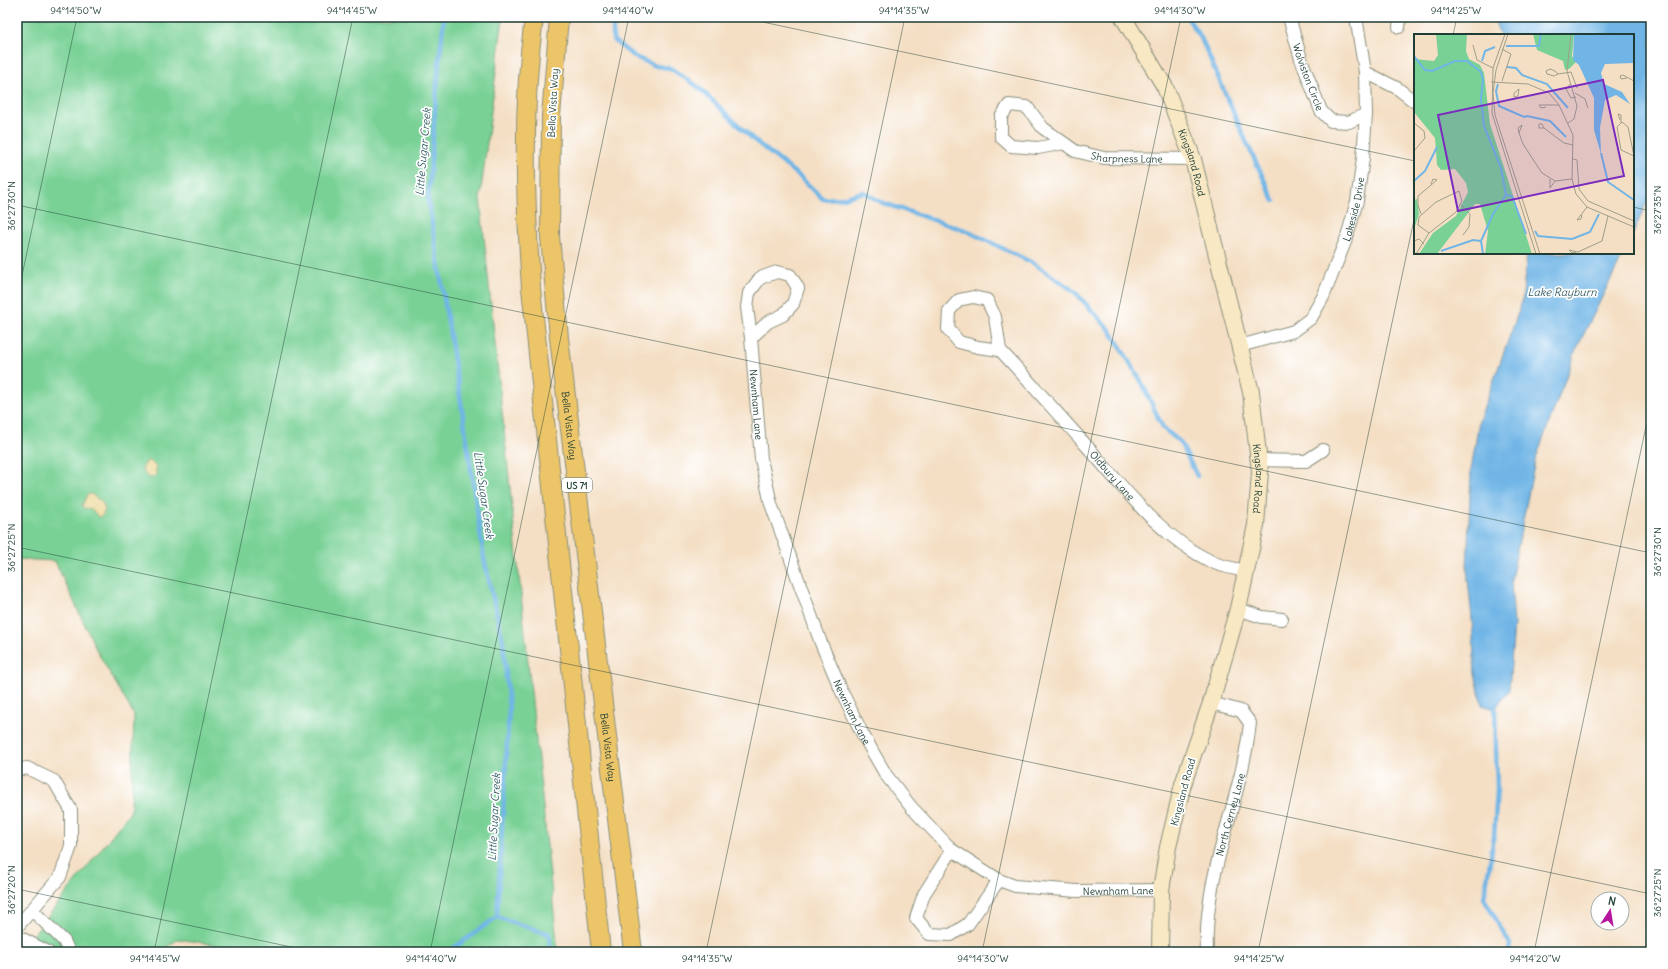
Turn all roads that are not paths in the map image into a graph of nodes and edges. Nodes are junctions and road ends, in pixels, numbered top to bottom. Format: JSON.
{"nodes":[{"id":1,"x":534,"y":17,"type":"edge"},
{"id":2,"x":560,"y":17,"type":"edge"},
{"id":3,"x":1123,"y":17,"type":"edge"},
{"id":4,"x":1289,"y":17,"type":"edge"},
{"id":5,"x":1356,"y":17,"type":"edge"},
{"id":6,"x":1365,"y":72,"type":"junction"},
{"id":7,"x":1414,"y":101,"type":"edge"},
{"id":8,"x":1366,"y":114,"type":"junction"},
{"id":9,"x":1064,"y":143,"type":"junction"},
{"id":10,"x":1193,"y":159,"type":"junction"},
{"id":11,"x":751,"y":338,"type":"junction"},
{"id":12,"x":1240,"y":346,"type":"junction"},
{"id":13,"x":1000,"y":350,"type":"junction"},
{"id":14,"x":1323,"y":450,"type":"dead end"},
{"id":15,"x":1259,"y":460,"type":"junction"},
{"id":16,"x":1247,"y":571,"type":"junction"},
{"id":17,"x":1238,"y":609,"type":"junction"},
{"id":18,"x":1282,"y":620,"type":"dead end"},
{"id":19,"x":1211,"y":703,"type":"junction"},
{"id":20,"x":17,"y":770,"type":"edge"},
{"id":21,"x":952,"y":850,"type":"junction"},
{"id":22,"x":999,"y":880,"type":"junction"},
{"id":23,"x":1161,"y":890,"type":"junction"},
{"id":24,"x":32,"y":910,"type":"junction"},
{"id":25,"x":17,"y":927,"type":"edge"},
{"id":26,"x":17,"y":936,"type":"edge"},
{"id":27,"x":48,"y":952,"type":"edge"},
{"id":28,"x":69,"y":952,"type":"edge"},
{"id":29,"x":601,"y":952,"type":"edge"},
{"id":30,"x":633,"y":952,"type":"edge"},
{"id":31,"x":1160,"y":952,"type":"edge"},
{"id":32,"x":1207,"y":952,"type":"edge"}],
"edges":[{"from":1,"to":29,"type":"main road","number":"US 71"},
{"from":2,"to":30,"type":"main road","name":"Bella Vista Way","number":"US 71"},
{"from":3,"to":10,"type":"street","name":"Kingsland Road"},
{"from":4,"to":8,"type":"street","name":"Wolviston Circle"},
{"from":5,"to":6,"type":"street","name":"Lakeside Drive"},
{"from":6,"to":7,"type":"street"},
{"from":6,"to":8,"type":"street","name":"Lakeside Drive"},
{"from":8,"to":12,"type":"street","name":"Lakeside Drive"},
{"from":9,"to":9,"type":"street","name":"Sharpness Lane"},
{"from":9,"to":10,"type":"street","name":"Sharpness Lane"},
{"from":10,"to":12,"type":"street","name":"Kingsland Road"},
{"from":11,"to":11,"type":"street","name":"Newnham Lane"},
{"from":11,"to":21,"type":"street","name":"Newnham Lane"},
{"from":12,"to":15,"type":"street","name":"Kingsland Road"},
{"from":13,"to":13,"type":"street"},
{"from":13,"to":16,"type":"street","name":"Oldbury Lane"},
{"from":14,"to":15,"type":"street"},
{"from":15,"to":16,"type":"street","name":"Kingsland Road"},
{"from":16,"to":17,"type":"street","name":"Kingsland Road"},
{"from":17,"to":18,"type":"street"},
{"from":17,"to":19,"type":"street","name":"Kingsland Road"},
{"from":19,"to":23,"type":"street","name":"Kingsland Road"},
{"from":19,"to":32,"type":"street","name":"North Cerney Lane"},
{"from":20,"to":24,"type":"street"},
{"from":21,"to":22,"type":"street","name":"Newnham Lane"},
{"from":21,"to":22,"type":"street"},
{"from":22,"to":23,"type":"street","name":"Newnham Lane"},
{"from":23,"to":31,"type":"street","name":"Kingsland Road"},
{"from":24,"to":25,"type":"street"},
{"from":24,"to":28,"type":"street"},
{"from":26,"to":27,"type":"street"}]}
